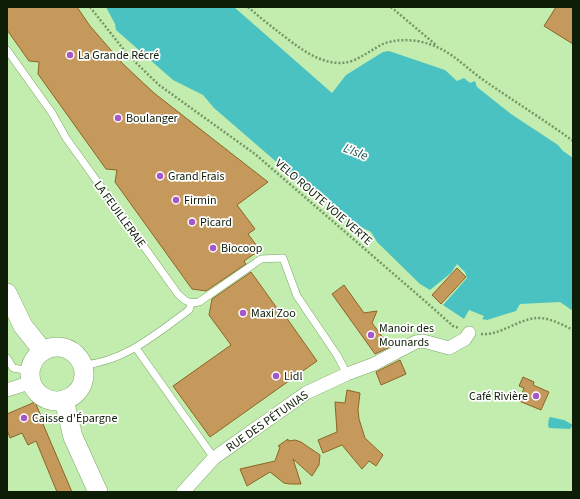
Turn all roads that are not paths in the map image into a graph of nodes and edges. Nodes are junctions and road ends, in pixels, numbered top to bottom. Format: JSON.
{"nodes":[{"id":1,"x":7,"y":50,"type":"edge"},
{"id":2,"x":7,"y":293,"type":"edge"},
{"id":3,"x":191,"y":304,"type":"junction"},
{"id":4,"x":469,"y":333,"type":"road end"},
{"id":5,"x":136,"y":348,"type":"junction"},
{"id":6,"x":43,"y":351,"type":"junction"},
{"id":7,"x":7,"y":358,"type":"edge"},
{"id":8,"x":83,"y":365,"type":"junction"},
{"id":9,"x":346,"y":374,"type":"junction"},
{"id":10,"x":31,"y":377,"type":"junction"},
{"id":11,"x":7,"y":390,"type":"edge"},
{"id":12,"x":64,"y":400,"type":"junction"},
{"id":13,"x":214,"y":458,"type":"junction"},
{"id":14,"x":98,"y":492,"type":"edge"},
{"id":15,"x":183,"y":492,"type":"edge"}],
"edges":[{"from":1,"to":3,"type":"lane","name":"LA FEUILLERAIE"},
{"from":2,"to":6,"type":"main road"},
{"from":3,"to":5,"type":"lane"},
{"from":3,"to":9,"type":"lane"},
{"from":4,"to":9,"type":"street","name":"RUE DES PÉTUNIAS"},
{"from":5,"to":8,"type":"lane"},
{"from":5,"to":13,"type":"lane"},
{"from":6,"to":8,"type":"main road"},
{"from":6,"to":10,"type":"main road"},
{"from":7,"to":10,"type":"lane"},
{"from":8,"to":12,"type":"main road"},
{"from":9,"to":13,"type":"street","name":"RUE DES PÉTUNIAS"},
{"from":10,"to":11,"type":"street"},
{"from":10,"to":12,"type":"main road"},
{"from":12,"to":14,"type":"main road"},
{"from":13,"to":15,"type":"street","name":"RUE DES PÉTUNIAS"}]}
